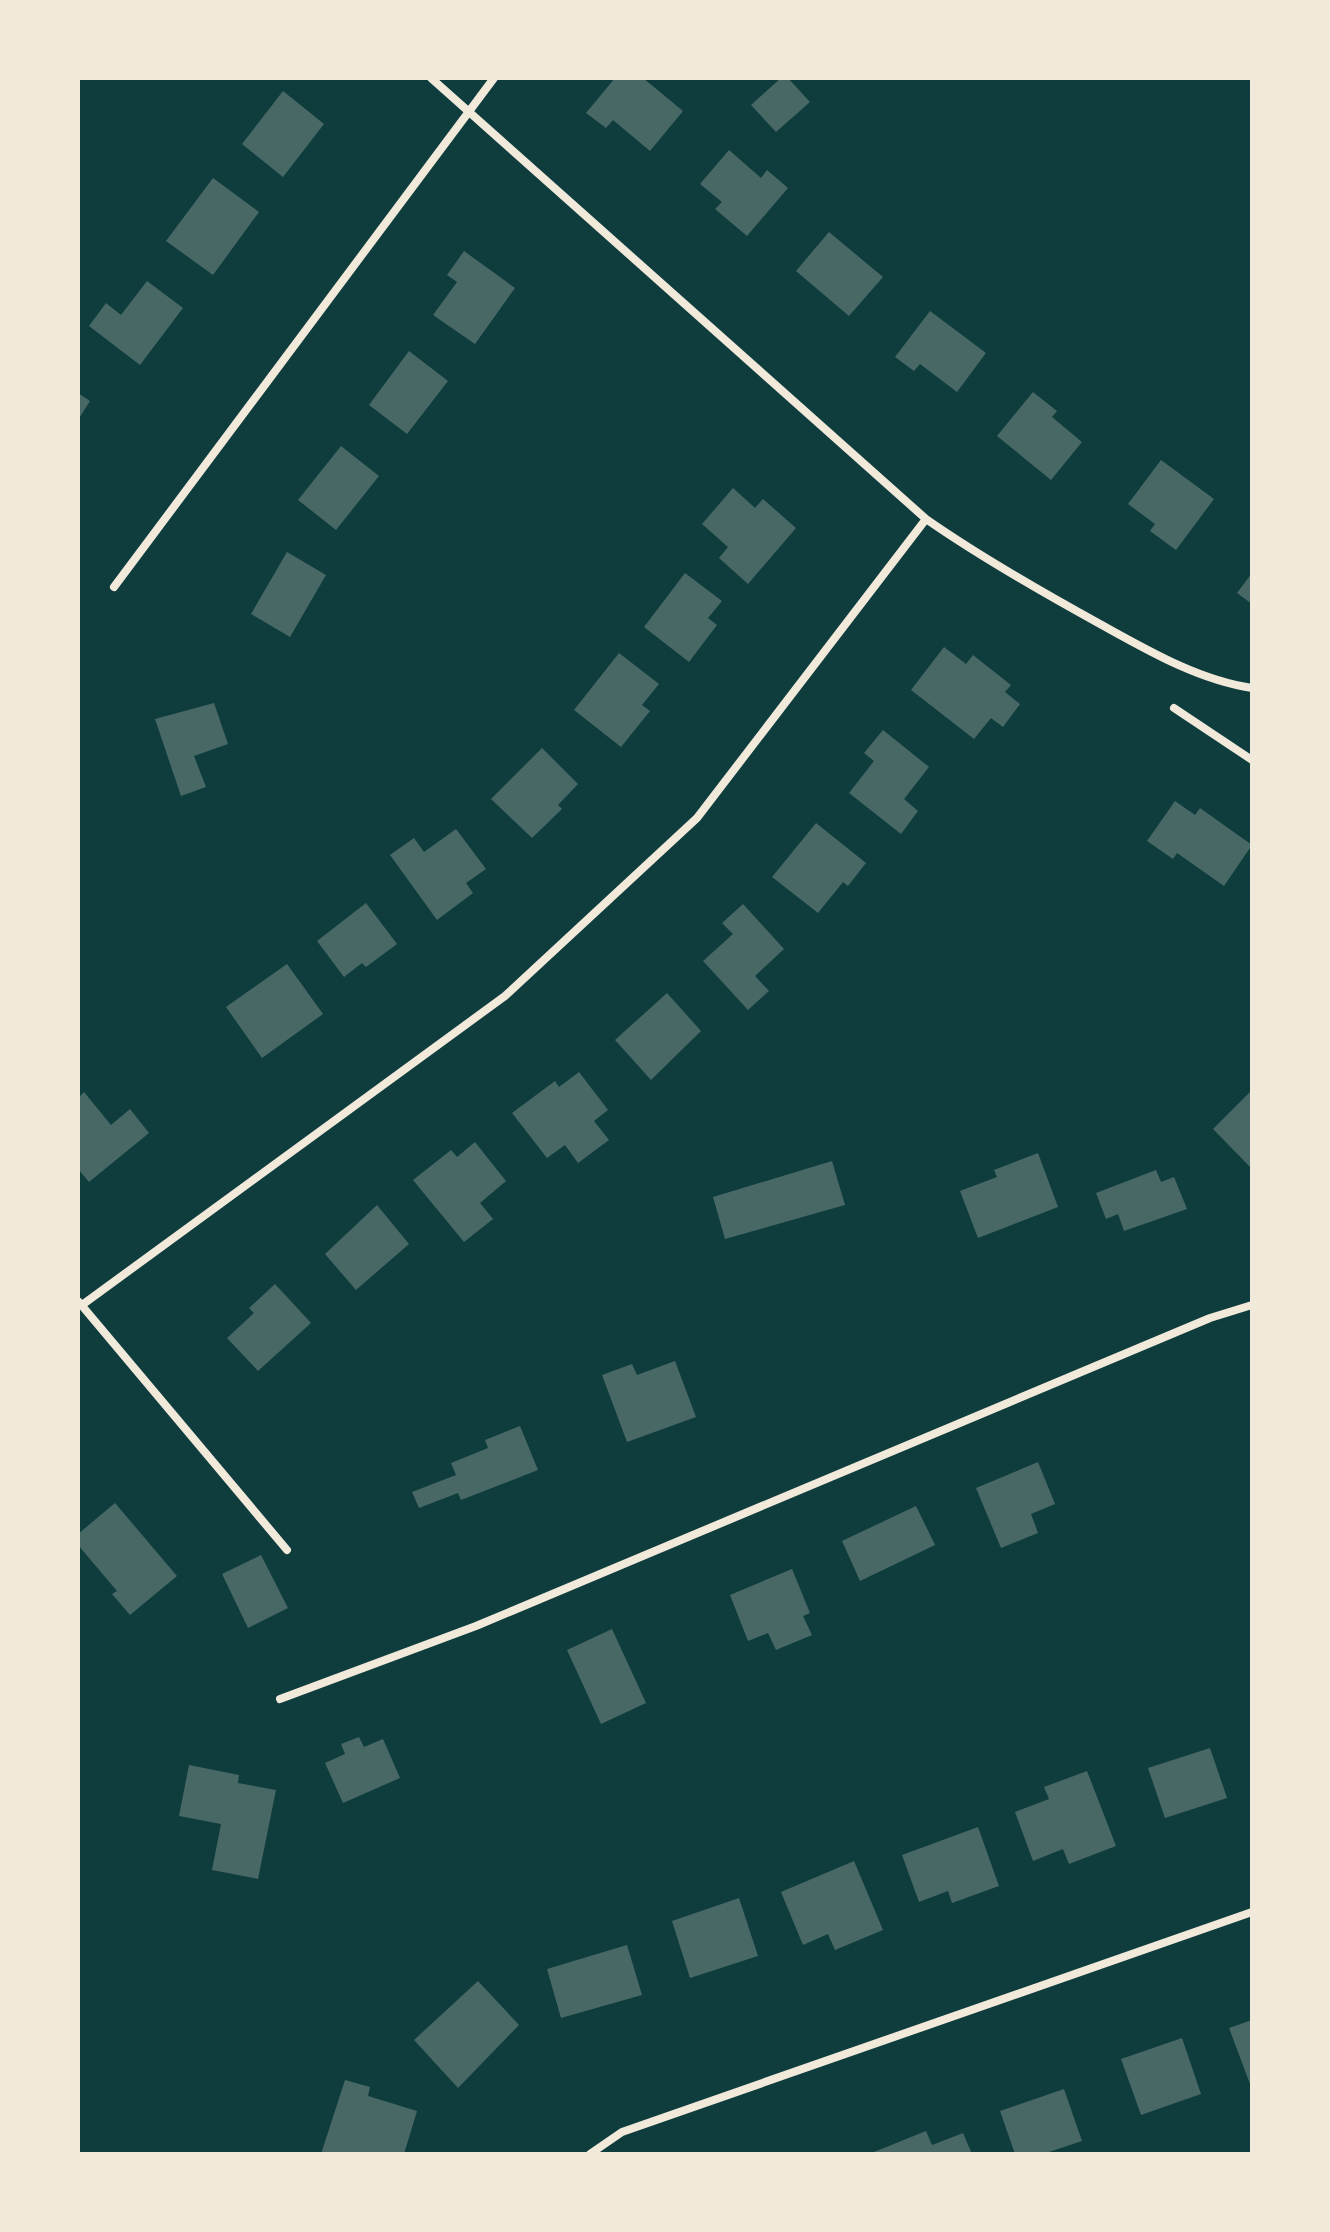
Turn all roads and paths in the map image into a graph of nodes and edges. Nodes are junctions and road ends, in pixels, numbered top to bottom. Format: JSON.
{"nodes":[{"id":1,"x":431,"y":78,"type":"edge"},
{"id":2,"x":494,"y":78,"type":"edge"},
{"id":3,"x":467,"y":114,"type":"junction"},
{"id":4,"x":926,"y":519,"type":"junction"},
{"id":5,"x":114,"y":587,"type":"dead end"},
{"id":6,"x":1252,"y":688,"type":"edge"},
{"id":7,"x":1174,"y":708,"type":"dead end"},
{"id":8,"x":1252,"y":760,"type":"edge"},
{"id":9,"x":80,"y":1303,"type":"edge"},
{"id":10,"x":1252,"y":1305,"type":"edge"},
{"id":11,"x":287,"y":1550,"type":"dead end"},
{"id":12,"x":280,"y":1699,"type":"dead end"},
{"id":13,"x":1252,"y":1912,"type":"edge"},
{"id":14,"x":590,"y":2154,"type":"edge"}],
"edges":[{"from":1,"to":3,"type":"street"},
{"from":2,"to":3,"type":"street"},
{"from":3,"to":4,"type":"street"},
{"from":3,"to":5,"type":"street"},
{"from":4,"to":6,"type":"street"},
{"from":4,"to":9,"type":"street"},
{"from":7,"to":8,"type":"street"},
{"from":9,"to":11,"type":"street"},
{"from":10,"to":12,"type":"street"},
{"from":13,"to":14,"type":"street"}]}
